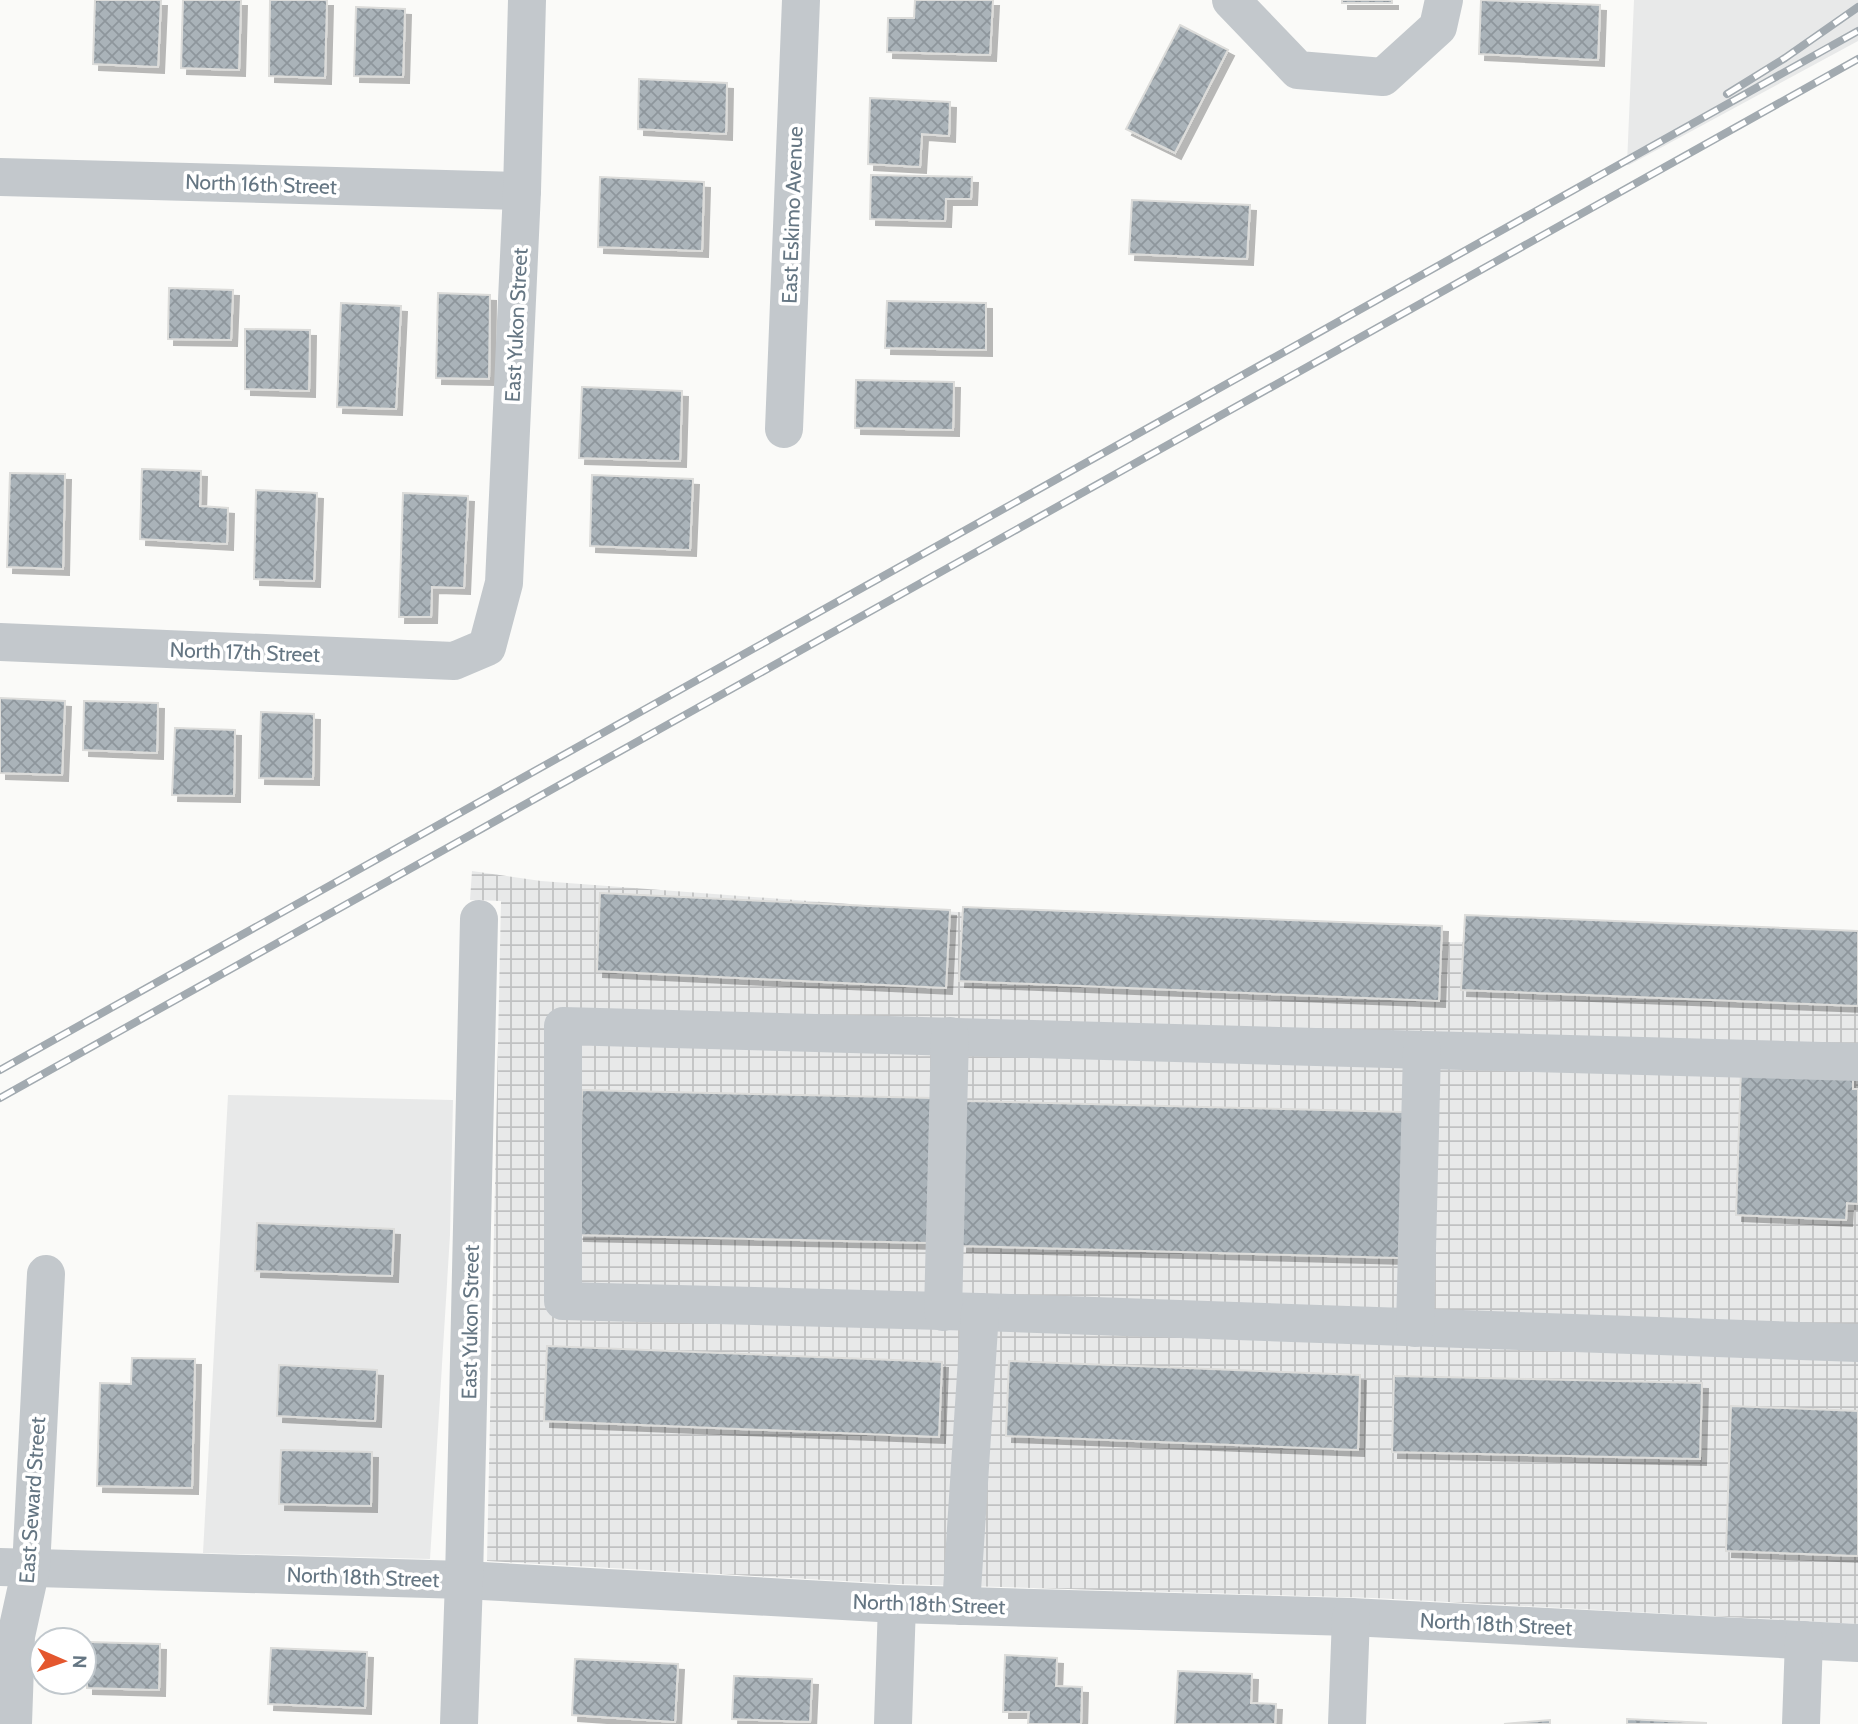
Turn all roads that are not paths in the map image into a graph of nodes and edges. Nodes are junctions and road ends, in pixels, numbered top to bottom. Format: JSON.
{"nodes":[{"id":1,"x":527,"y":0,"type":"edge"},
{"id":2,"x":801,"y":0,"type":"edge"},
{"id":3,"x":1231,"y":0,"type":"edge"},
{"id":4,"x":1444,"y":0,"type":"edge"},
{"id":5,"x":0,"y":177,"type":"edge"},
{"id":6,"x":522,"y":191,"type":"junction"},
{"id":7,"x":784,"y":429,"type":"dead end"},
{"id":8,"x":0,"y":642,"type":"edge"},
{"id":9,"x":487,"y":647,"type":"joint"},
{"id":10,"x":478,"y":919,"type":"dead end"},
{"id":11,"x":950,"y":1037,"type":"junction"},
{"id":12,"x":1422,"y":1050,"type":"junction"},
{"id":13,"x":1858,"y":1062,"type":"edge"},
{"id":14,"x":46,"y":1274,"type":"dead end"},
{"id":15,"x":961,"y":1312,"type":"junction"},
{"id":16,"x":1415,"y":1328,"type":"junction"},
{"id":17,"x":1858,"y":1343,"type":"edge"},
{"id":18,"x":15,"y":1568,"type":"edge"},
{"id":19,"x":464,"y":1580,"type":"junction"},
{"id":20,"x":897,"y":1604,"type":"junction"},
{"id":21,"x":961,"y":1606,"type":"junction"},
{"id":22,"x":1351,"y":1617,"type":"junction"},
{"id":23,"x":1804,"y":1640,"type":"junction"},
{"id":24,"x":1858,"y":1643,"type":"edge"},
{"id":25,"x":13,"y":1724,"type":"edge"},
{"id":26,"x":459,"y":1724,"type":"edge"},
{"id":27,"x":893,"y":1724,"type":"edge"},
{"id":28,"x":1347,"y":1724,"type":"edge"},
{"id":29,"x":1801,"y":1724,"type":"edge"}],
"edges":[{"from":1,"to":6,"type":"street","name":"East Yukon Street"},
{"from":2,"to":7,"type":"street","name":"East Eskimo Avenue"},
{"from":3,"to":4,"type":"street"},
{"from":5,"to":6,"type":"street","name":"North 16th Street"},
{"from":6,"to":9,"type":"street","name":"East Yukon Street"},
{"from":8,"to":9,"type":"street","name":"North 17th Street"},
{"from":10,"to":19,"type":"street","name":"East Yukon Street"},
{"from":11,"to":12,"type":"street"},
{"from":11,"to":15,"type":"street"},
{"from":11,"to":15,"type":"street"},
{"from":12,"to":13,"type":"street"},
{"from":12,"to":16,"type":"street"},
{"from":14,"to":18,"type":"street","name":"East Seward Street"},
{"from":15,"to":16,"type":"street"},
{"from":15,"to":21,"type":"street"},
{"from":16,"to":17,"type":"street"},
{"from":18,"to":19,"type":"street","name":"North 18th Street"},
{"from":18,"to":25,"type":"street","name":"East Seward Street"},
{"from":19,"to":20,"type":"street","name":"North 18th Street"},
{"from":19,"to":26,"type":"street","name":"East Yukon Street"},
{"from":20,"to":21,"type":"street","name":"North 18th Street"},
{"from":20,"to":27,"type":"street"},
{"from":21,"to":22,"type":"street","name":"North 18th Street"},
{"from":22,"to":23,"type":"street","name":"North 18th Street"},
{"from":22,"to":28,"type":"street"},
{"from":23,"to":24,"type":"street","name":"North 18th Street"},
{"from":23,"to":29,"type":"street"}]}
